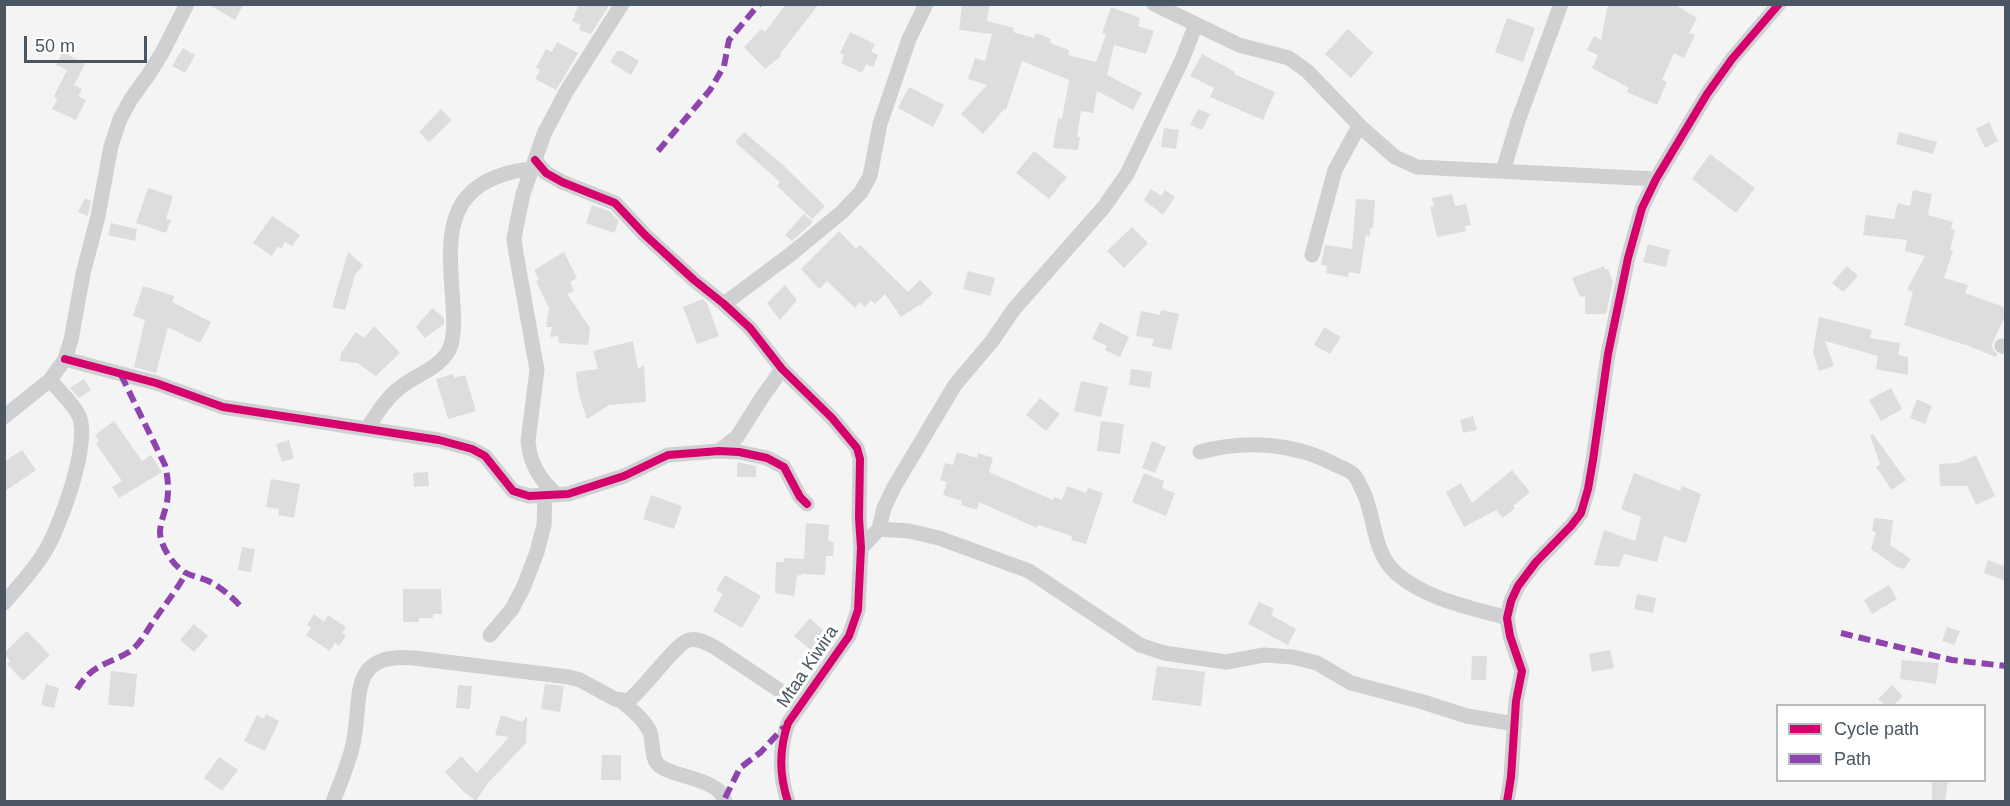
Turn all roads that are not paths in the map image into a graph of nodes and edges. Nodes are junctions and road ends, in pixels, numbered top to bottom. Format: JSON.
{"nodes":[{"id":1,"x":187,"y":4,"type":"edge"},
{"id":2,"x":622,"y":4,"type":"edge"},
{"id":3,"x":926,"y":4,"type":"edge"},
{"id":4,"x":1154,"y":4,"type":"edge"},
{"id":5,"x":1561,"y":4,"type":"edge"},
{"id":6,"x":1779,"y":4,"type":"edge"},
{"id":7,"x":1196,"y":24,"type":"junction"},
{"id":8,"x":1359,"y":126,"type":"junction"},
{"id":9,"x":533,"y":165,"type":"junction"},
{"id":10,"x":1503,"y":171,"type":"junction"},
{"id":11,"x":1656,"y":179,"type":"junction"},
{"id":12,"x":1312,"y":255,"type":"dead end"},
{"id":13,"x":724,"y":304,"type":"junction"},
{"id":14,"x":65,"y":358,"type":"junction"},
{"id":15,"x":782,"y":369,"type":"junction"},
{"id":16,"x":50,"y":380,"type":"junction"},
{"id":17,"x":4,"y":417,"type":"edge"},
{"id":18,"x":367,"y":429,"type":"junction"},
{"id":19,"x":719,"y":451,"type":"junction"},
{"id":20,"x":1200,"y":452,"type":"dead end"},
{"id":21,"x":551,"y":495,"type":"junction"},
{"id":22,"x":807,"y":504,"type":"dead end"},
{"id":23,"x":879,"y":529,"type":"junction"},
{"id":24,"x":861,"y":548,"type":"junction"},
{"id":25,"x":4,"y":603,"type":"edge"},
{"id":26,"x":1507,"y":618,"type":"junction"},
{"id":27,"x":490,"y":635,"type":"dead end"},
{"id":28,"x":621,"y":701,"type":"junction"},
{"id":29,"x":800,"y":706,"type":"junction"},
{"id":30,"x":1515,"y":724,"type":"junction"},
{"id":31,"x":333,"y":801,"type":"edge"},
{"id":32,"x":725,"y":801,"type":"edge"},
{"id":33,"x":788,"y":801,"type":"edge"},
{"id":34,"x":1507,"y":801,"type":"edge"}],
"edges":[{"from":1,"to":14,"type":"street"},
{"from":2,"to":9,"type":"street"},
{"from":3,"to":13,"type":"street"},
{"from":4,"to":7,"type":"street"},
{"from":5,"to":10,"type":"street"},
{"from":6,"to":11,"type":"street"},
{"from":7,"to":8,"type":"street"},
{"from":7,"to":23,"type":"street"},
{"from":8,"to":10,"type":"street"},
{"from":8,"to":12,"type":"street"},
{"from":9,"to":13,"type":"street","name":"Mtaa Kiwira"},
{"from":9,"to":18,"type":"street"},
{"from":9,"to":21,"type":"street"},
{"from":10,"to":11,"type":"street"},
{"from":11,"to":26,"type":"street"},
{"from":13,"to":15,"type":"street","name":"Mtaa Kiwira"},
{"from":14,"to":16,"type":"street"},
{"from":14,"to":18,"type":"street"},
{"from":15,"to":19,"type":"street"},
{"from":15,"to":24,"type":"street","name":"Mtaa Kiwira"},
{"from":16,"to":17,"type":"street"},
{"from":16,"to":25,"type":"street"},
{"from":18,"to":21,"type":"street"},
{"from":19,"to":21,"type":"street"},
{"from":19,"to":22,"type":"street"},
{"from":20,"to":26,"type":"street"},
{"from":21,"to":27,"type":"street"},
{"from":23,"to":24,"type":"street"},
{"from":23,"to":30,"type":"street"},
{"from":24,"to":29,"type":"street","name":"Mtaa Kiwira"},
{"from":26,"to":30,"type":"street"},
{"from":28,"to":29,"type":"street"},
{"from":28,"to":31,"type":"street"},
{"from":28,"to":32,"type":"street"},
{"from":29,"to":33,"type":"street","name":"Mtaa Kiwira"},
{"from":30,"to":34,"type":"street"}]}
